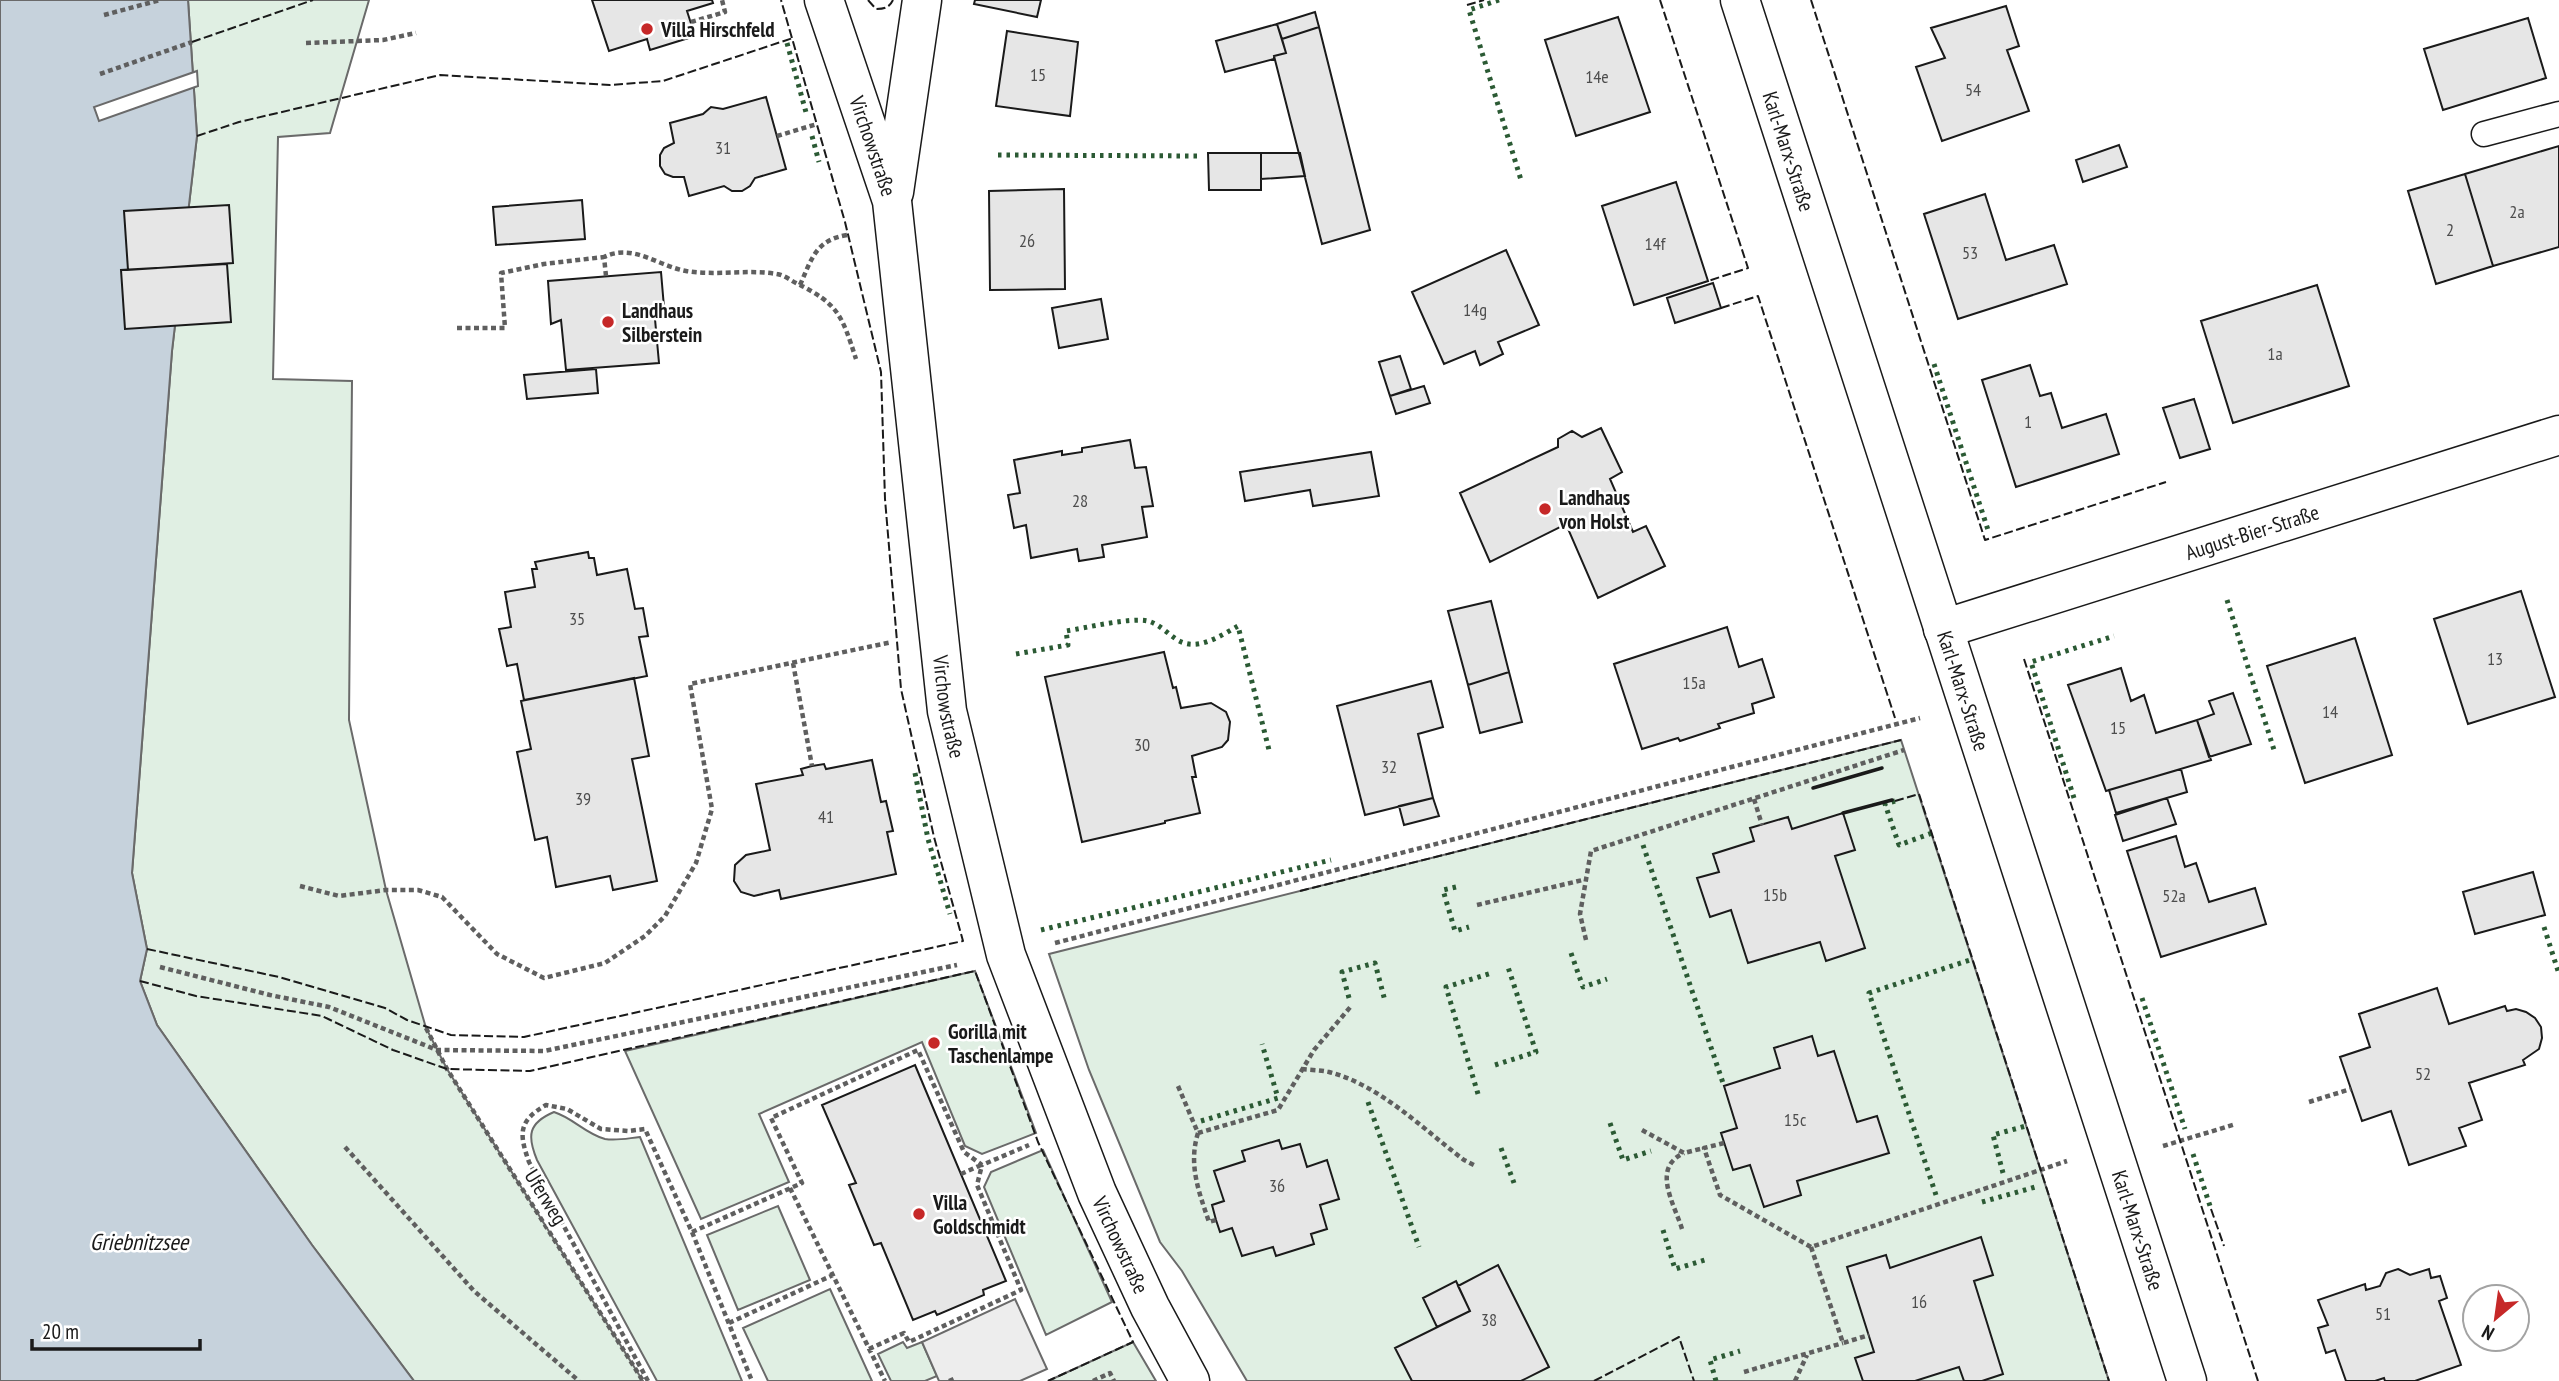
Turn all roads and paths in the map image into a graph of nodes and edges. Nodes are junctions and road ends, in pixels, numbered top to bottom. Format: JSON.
{"nodes":[{"id":1,"x":160,"y":0,"type":"edge"},
{"id":2,"x":721,"y":0,"type":"edge"},
{"id":3,"x":824,"y":0,"type":"edge"},
{"id":4,"x":922,"y":0,"type":"edge"},
{"id":5,"x":1740,"y":0,"type":"edge"},
{"id":6,"x":104,"y":15,"type":"dead end"},
{"id":7,"x":691,"y":22,"type":"dead end"},
{"id":8,"x":416,"y":33,"type":"dead end"},
{"id":9,"x":192,"y":41,"type":"dead end"},
{"id":10,"x":306,"y":43,"type":"dead end"},
{"id":11,"x":100,"y":74,"type":"dead end"},
{"id":12,"x":2559,"y":114,"type":"edge"},
{"id":13,"x":817,"y":124,"type":"dead end"},
{"id":14,"x":2484,"y":134,"type":"dead end"},
{"id":15,"x":777,"y":136,"type":"dead end"},
{"id":16,"x":892,"y":201,"type":"junction"},
{"id":17,"x":848,"y":234,"type":"dead end"},
{"id":18,"x":604,"y":257,"type":"junction"},
{"id":19,"x":606,"y":276,"type":"dead end"},
{"id":20,"x":800,"y":285,"type":"junction"},
{"id":21,"x":457,"y":328,"type":"dead end"},
{"id":22,"x":856,"y":359,"type":"dead end"},
{"id":23,"x":2559,"y":435,"type":"edge"},
{"id":24,"x":1943,"y":629,"type":"junction"},
{"id":25,"x":897,"y":641,"type":"dead end"},
{"id":26,"x":793,"y":663,"type":"junction"},
{"id":27,"x":1969,"y":706,"type":"junction"},
{"id":28,"x":1904,"y":750,"type":"dead end"},
{"id":29,"x":812,"y":766,"type":"dead end"},
{"id":30,"x":1754,"y":799,"type":"junction"},
{"id":31,"x":1762,"y":824,"type":"dead end"},
{"id":32,"x":1587,"y":879,"type":"junction"},
{"id":33,"x":300,"y":886,"type":"dead end"},
{"id":34,"x":1477,"y":905,"type":"dead end"},
{"id":35,"x":1586,"y":940,"type":"dead end"},
{"id":36,"x":1006,"y":955,"type":"junction"},
{"id":37,"x":160,"y":967,"type":"dead end"},
{"id":38,"x":1352,"y":1005,"type":"dead end"},
{"id":39,"x":426,"y":1028,"type":"dead end"},
{"id":40,"x":437,"y":1049,"type":"junction"},
{"id":41,"x":1302,"y":1069,"type":"junction"},
{"id":42,"x":1178,"y":1086,"type":"dead end"},
{"id":43,"x":2351,"y":1089,"type":"dead end"},
{"id":44,"x":2309,"y":1102,"type":"dead end"},
{"id":45,"x":2236,"y":1124,"type":"dead end"},
{"id":46,"x":1642,"y":1130,"type":"dead end"},
{"id":47,"x":1198,"y":1133,"type":"junction"},
{"id":48,"x":2180,"y":1141,"type":"dead end"},
{"id":49,"x":1038,"y":1142,"type":"dead end"},
{"id":50,"x":1724,"y":1143,"type":"dead end"},
{"id":51,"x":345,"y":1147,"type":"dead end"},
{"id":52,"x":1704,"y":1148,"type":"junction"},
{"id":53,"x":1684,"y":1153,"type":"junction"},
{"id":54,"x":982,"y":1165,"type":"junction"},
{"id":55,"x":1476,"y":1166,"type":"dead end"},
{"id":56,"x":2040,"y":1170,"type":"dead end"},
{"id":57,"x":961,"y":1174,"type":"dead end"},
{"id":58,"x":790,"y":1188,"type":"junction"},
{"id":59,"x":1216,"y":1220,"type":"dead end"},
{"id":60,"x":1682,"y":1229,"type":"dead end"},
{"id":61,"x":692,"y":1232,"type":"junction"},
{"id":62,"x":1811,"y":1247,"type":"junction"},
{"id":63,"x":833,"y":1275,"type":"junction"},
{"id":64,"x":729,"y":1323,"type":"junction"},
{"id":65,"x":1869,"y":1335,"type":"dead end"},
{"id":66,"x":1843,"y":1343,"type":"junction"},
{"id":67,"x":869,"y":1349,"type":"junction"},
{"id":68,"x":1807,"y":1354,"type":"junction"},
{"id":69,"x":1744,"y":1372,"type":"dead end"},
{"id":70,"x":956,"y":1378,"type":"dead end"},
{"id":71,"x":579,"y":1381,"type":"edge"},
{"id":72,"x":645,"y":1381,"type":"edge"},
{"id":73,"x":752,"y":1381,"type":"edge"},
{"id":74,"x":885,"y":1381,"type":"edge"},
{"id":75,"x":948,"y":1381,"type":"edge"},
{"id":76,"x":1093,"y":1381,"type":"edge"},
{"id":77,"x":1114,"y":1381,"type":"edge"},
{"id":78,"x":1190,"y":1381,"type":"edge"},
{"id":79,"x":1795,"y":1381,"type":"edge"},
{"id":80,"x":2187,"y":1381,"type":"edge"}],
"edges":[{"from":1,"to":6,"type":"path"},
{"from":2,"to":7,"type":"path"},
{"from":3,"to":16,"type":"street","name":"Virchowstraße"},
{"from":4,"to":16,"type":"street"},
{"from":5,"to":24,"type":"street","name":"Karl-Marx-Straße"},
{"from":8,"to":10,"type":"path"},
{"from":9,"to":11,"type":"path"},
{"from":12,"to":14,"type":"lane"},
{"from":13,"to":15,"type":"path"},
{"from":16,"to":36,"type":"street","name":"Virchowstraße"},
{"from":17,"to":20,"type":"path"},
{"from":18,"to":19,"type":"path"},
{"from":18,"to":20,"type":"path"},
{"from":18,"to":21,"type":"path"},
{"from":20,"to":22,"type":"path"},
{"from":23,"to":24,"type":"street","name":"August-Bier-Straße"},
{"from":24,"to":27,"type":"street","name":"Karl-Marx-Straße"},
{"from":25,"to":26,"type":"path"},
{"from":26,"to":29,"type":"path"},
{"from":26,"to":33,"type":"path"},
{"from":27,"to":36,"type":"path"},
{"from":27,"to":80,"type":"street","name":"Karl-Marx-Straße"},
{"from":28,"to":30,"type":"path"},
{"from":30,"to":31,"type":"path"},
{"from":30,"to":32,"type":"path"},
{"from":32,"to":34,"type":"path"},
{"from":32,"to":35,"type":"path"},
{"from":36,"to":40,"type":"path"},
{"from":36,"to":78,"type":"street","name":"Virchowstraße"},
{"from":37,"to":40,"type":"path"},
{"from":38,"to":41,"type":"path"},
{"from":39,"to":40,"type":"path","name":"Uferweg"},
{"from":40,"to":72,"type":"path","name":"Uferweg"},
{"from":41,"to":47,"type":"path"},
{"from":41,"to":55,"type":"path"},
{"from":42,"to":47,"type":"path"},
{"from":43,"to":44,"type":"path"},
{"from":45,"to":48,"type":"path"},
{"from":46,"to":53,"type":"path"},
{"from":47,"to":59,"type":"path"},
{"from":49,"to":54,"type":"path"},
{"from":50,"to":52,"type":"path"},
{"from":51,"to":71,"type":"path"},
{"from":52,"to":53,"type":"path"},
{"from":52,"to":62,"type":"path"},
{"from":53,"to":60,"type":"path"},
{"from":54,"to":57,"type":"path"},
{"from":54,"to":58,"type":"path"},
{"from":54,"to":67,"type":"path"},
{"from":56,"to":62,"type":"path"},
{"from":58,"to":61,"type":"path"},
{"from":58,"to":63,"type":"path"},
{"from":61,"to":64,"type":"path"},
{"from":61,"to":72,"type":"path"},
{"from":62,"to":66,"type":"path"},
{"from":63,"to":64,"type":"path"},
{"from":63,"to":67,"type":"path"},
{"from":64,"to":73,"type":"path"},
{"from":65,"to":66,"type":"path"},
{"from":66,"to":68,"type":"path"},
{"from":67,"to":74,"type":"path"},
{"from":68,"to":69,"type":"path"},
{"from":68,"to":79,"type":"path"},
{"from":70,"to":75,"type":"path"},
{"from":76,"to":77,"type":"path"}]}
